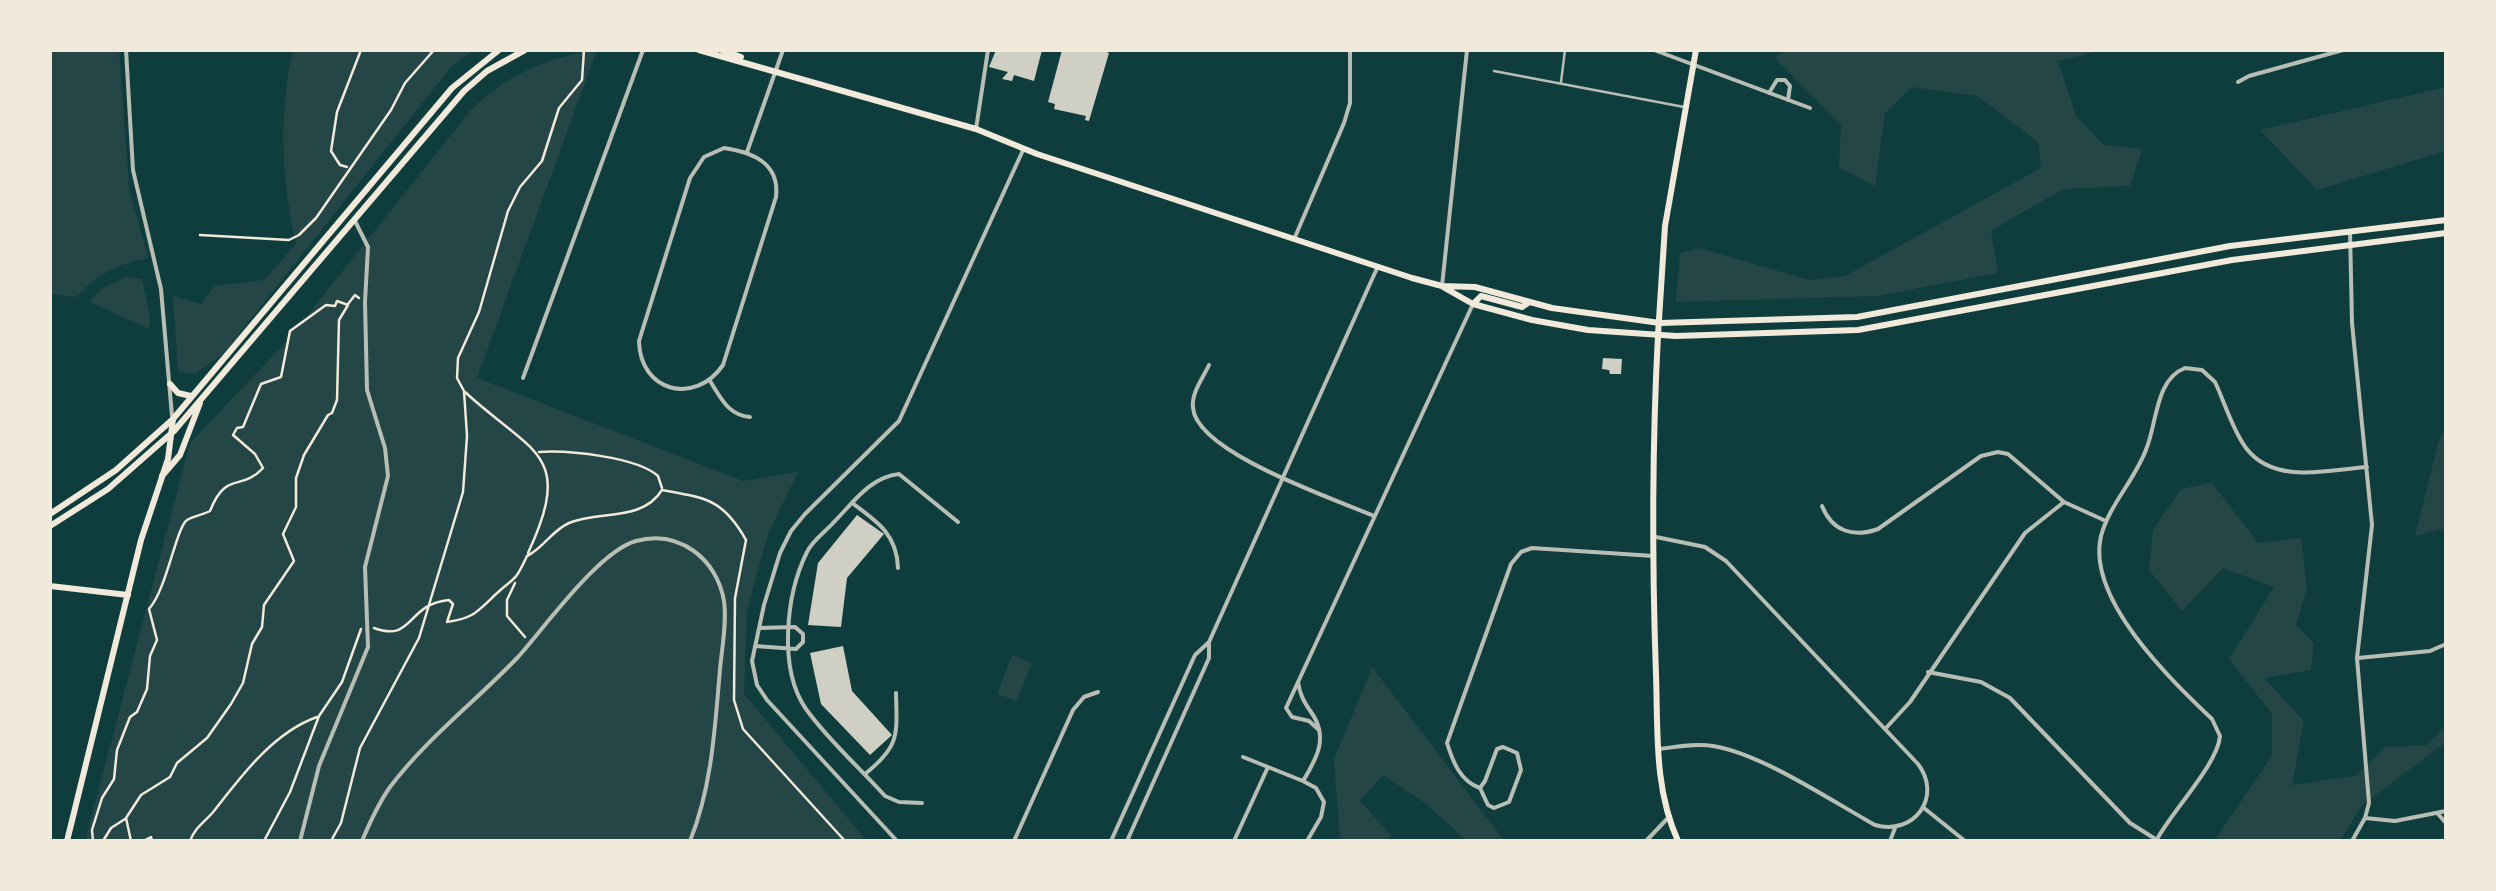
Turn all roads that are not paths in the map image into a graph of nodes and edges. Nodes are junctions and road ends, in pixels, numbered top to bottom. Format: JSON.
{"nodes":[{"id":1,"x":126,"y":50,"type":"edge"},
{"id":2,"x":499,"y":50,"type":"edge"},
{"id":3,"x":526,"y":50,"type":"edge"},
{"id":4,"x":643,"y":50,"type":"edge"},
{"id":5,"x":699,"y":50,"type":"edge"},
{"id":6,"x":722,"y":50,"type":"edge"},
{"id":7,"x":783,"y":50,"type":"edge"},
{"id":8,"x":988,"y":50,"type":"edge"},
{"id":9,"x":1350,"y":50,"type":"edge"},
{"id":10,"x":1467,"y":50,"type":"edge"},
{"id":11,"x":1565,"y":50,"type":"edge"},
{"id":12,"x":1654,"y":50,"type":"edge"},
{"id":13,"x":1696,"y":50,"type":"edge"},
{"id":14,"x":2343,"y":50,"type":"edge"},
{"id":15,"x":1694,"y":63,"type":"junction"},
{"id":16,"x":775,"y":69,"type":"junction"},
{"id":17,"x":1494,"y":70,"type":"dead end"},
{"id":18,"x":2238,"y":82,"type":"dead end"},
{"id":19,"x":1561,"y":84,"type":"junction"},
{"id":20,"x":1769,"y":93,"type":"junction"},
{"id":21,"x":1788,"y":100,"type":"junction"},
{"id":22,"x":1686,"y":107,"type":"junction"},
{"id":23,"x":1810,"y":108,"type":"dead end"},
{"id":24,"x":976,"y":129,"type":"junction"},
{"id":25,"x":1024,"y":148,"type":"junction"},
{"id":26,"x":748,"y":152,"type":"junction"},
{"id":27,"x":2446,"y":220,"type":"edge"},
{"id":28,"x":355,"y":222,"type":"junction"},
{"id":29,"x":2350,"y":231,"type":"junction"},
{"id":30,"x":2446,"y":233,"type":"edge"},
{"id":31,"x":1295,"y":237,"type":"junction"},
{"id":32,"x":2352,"y":245,"type":"junction"},
{"id":33,"x":2230,"y":246,"type":"junction"},
{"id":34,"x":2232,"y":260,"type":"junction"},
{"id":35,"x":1378,"y":266,"type":"junction"},
{"id":36,"x":2113,"y":268,"type":"junction"},
{"id":37,"x":2118,"y":281,"type":"junction"},
{"id":38,"x":1442,"y":286,"type":"junction"},
{"id":39,"x":1997,"y":292,"type":"junction"},
{"id":40,"x":1530,"y":303,"type":"junction"},
{"id":41,"x":1473,"y":304,"type":"junction"},
{"id":42,"x":2000,"y":305,"type":"junction"},
{"id":43,"x":1881,"y":313,"type":"junction"},
{"id":44,"x":1660,"y":322,"type":"junction"},
{"id":45,"x":1884,"y":326,"type":"junction"},
{"id":46,"x":1658,"y":336,"type":"junction"},
{"id":47,"x":1210,"y":366,"type":"dead end"},
{"id":48,"x":522,"y":378,"type":"dead end"},
{"id":49,"x":710,"y":381,"type":"junction"},
{"id":50,"x":170,"y":384,"type":"junction"},
{"id":51,"x":192,"y":396,"type":"junction"},
{"id":52,"x":202,"y":398,"type":"junction"},
{"id":53,"x":750,"y":416,"type":"dead end"},
{"id":54,"x":173,"y":418,"type":"junction"},
{"id":55,"x":174,"y":431,"type":"junction"},
{"id":56,"x":2367,"y":467,"type":"junction"},
{"id":57,"x":162,"y":476,"type":"junction"},
{"id":58,"x":1282,"y":476,"type":"junction"},
{"id":59,"x":2064,"y":502,"type":"junction"},
{"id":60,"x":852,"y":504,"type":"junction"},
{"id":61,"x":1822,"y":506,"type":"dead end"},
{"id":62,"x":50,"y":514,"type":"edge"},
{"id":63,"x":1374,"y":516,"type":"junction"},
{"id":64,"x":2106,"y":521,"type":"junction"},
{"id":65,"x":958,"y":522,"type":"dead end"},
{"id":66,"x":50,"y":526,"type":"edge"},
{"id":67,"x":1654,"y":537,"type":"junction"},
{"id":68,"x":1654,"y":556,"type":"junction"},
{"id":69,"x":898,"y":568,"type":"dead end"},
{"id":70,"x":50,"y":586,"type":"edge"},
{"id":71,"x":128,"y":595,"type":"junction"},
{"id":72,"x":759,"y":628,"type":"junction"},
{"id":73,"x":788,"y":628,"type":"junction"},
{"id":74,"x":1209,"y":642,"type":"junction"},
{"id":75,"x":2446,"y":644,"type":"edge"},
{"id":76,"x":755,"y":646,"type":"junction"},
{"id":77,"x":788,"y":648,"type":"junction"},
{"id":78,"x":2358,"y":658,"type":"junction"},
{"id":79,"x":1928,"y":672,"type":"junction"},
{"id":80,"x":1298,"y":682,"type":"junction"},
{"id":81,"x":1098,"y":692,"type":"dead end"},
{"id":82,"x":896,"y":693,"type":"dead end"},
{"id":83,"x":1885,"y":728,"type":"junction"},
{"id":84,"x":1319,"y":730,"type":"junction"},
{"id":85,"x":1658,"y":749,"type":"junction"},
{"id":86,"x":1243,"y":756,"type":"dead end"},
{"id":87,"x":1268,"y":767,"type":"junction"},
{"id":88,"x":865,"y":774,"type":"junction"},
{"id":89,"x":1303,"y":781,"type":"junction"},
{"id":90,"x":1480,"y":788,"type":"junction"},
{"id":91,"x":922,"y":803,"type":"dead end"},
{"id":92,"x":1924,"y":808,"type":"junction"},
{"id":93,"x":2446,"y":810,"type":"edge"},
{"id":94,"x":2438,"y":814,"type":"junction"},
{"id":95,"x":1668,"y":818,"type":"junction"},
{"id":96,"x":2365,"y":818,"type":"junction"},
{"id":97,"x":2446,"y":822,"type":"edge"},
{"id":98,"x":1895,"y":828,"type":"junction"},
{"id":99,"x":2156,"y":840,"type":"edge"},
{"id":100,"x":67,"y":841,"type":"edge"},
{"id":101,"x":300,"y":841,"type":"edge"},
{"id":102,"x":362,"y":841,"type":"edge"},
{"id":103,"x":690,"y":841,"type":"edge"},
{"id":104,"x":897,"y":841,"type":"edge"},
{"id":105,"x":1014,"y":841,"type":"edge"},
{"id":106,"x":1111,"y":841,"type":"edge"},
{"id":107,"x":1127,"y":841,"type":"edge"},
{"id":108,"x":1234,"y":841,"type":"edge"},
{"id":109,"x":1307,"y":841,"type":"edge"},
{"id":110,"x":1646,"y":841,"type":"edge"},
{"id":111,"x":1678,"y":841,"type":"edge"},
{"id":112,"x":1890,"y":841,"type":"edge"},
{"id":113,"x":1965,"y":841,"type":"edge"},
{"id":114,"x":2352,"y":841,"type":"edge"}],
"edges":[{"from":1,"to":50,"type":"street"},
{"from":2,"to":51,"type":"main road"},
{"from":3,"to":28,"type":"main road"},
{"from":4,"to":48,"type":"street"},
{"from":5,"to":16,"type":"main road"},
{"from":6,"to":16,"type":"main road"},
{"from":7,"to":16,"type":"street"},
{"from":8,"to":24,"type":"street"},
{"from":9,"to":31,"type":"street"},
{"from":10,"to":38,"type":"street"},
{"from":11,"to":19,"type":"lane"},
{"from":12,"to":15,"type":"street"},
{"from":13,"to":15,"type":"main road"},
{"from":14,"to":18,"type":"street"},
{"from":15,"to":20,"type":"street"},
{"from":15,"to":22,"type":"main road"},
{"from":16,"to":24,"type":"main road"},
{"from":16,"to":26,"type":"street"},
{"from":17,"to":19,"type":"lane"},
{"from":19,"to":22,"type":"lane"},
{"from":20,"to":21,"type":"street"},
{"from":20,"to":21,"type":"street"},
{"from":21,"to":23,"type":"street"},
{"from":22,"to":44,"type":"main road"},
{"from":24,"to":25,"type":"main road"},
{"from":25,"to":31,"type":"main road"},
{"from":25,"to":72,"type":"street"},
{"from":26,"to":49,"type":"street"},
{"from":26,"to":49,"type":"street"},
{"from":27,"to":29,"type":"main road"},
{"from":28,"to":52,"type":"main road"},
{"from":28,"to":101,"type":"street"},
{"from":29,"to":32,"type":"street"},
{"from":29,"to":33,"type":"main road"},
{"from":30,"to":32,"type":"main road"},
{"from":31,"to":35,"type":"main road"},
{"from":32,"to":34,"type":"main road"},
{"from":32,"to":56,"type":"street"},
{"from":33,"to":34,"type":"main road"},
{"from":33,"to":36,"type":"main road"},
{"from":34,"to":37,"type":"main road"},
{"from":35,"to":38,"type":"main road"},
{"from":35,"to":58,"type":"street"},
{"from":36,"to":37,"type":"main road"},
{"from":36,"to":39,"type":"main road"},
{"from":37,"to":42,"type":"main road"},
{"from":38,"to":40,"type":"main road"},
{"from":38,"to":41,"type":"main road"},
{"from":39,"to":42,"type":"main road"},
{"from":39,"to":43,"type":"main road"},
{"from":40,"to":41,"type":"main road"},
{"from":40,"to":44,"type":"main road"},
{"from":41,"to":46,"type":"main road"},
{"from":41,"to":63,"type":"street"},
{"from":42,"to":45,"type":"main road"},
{"from":43,"to":44,"type":"main road"},
{"from":43,"to":45,"type":"main road"},
{"from":44,"to":46,"type":"main road"},
{"from":45,"to":46,"type":"main road"},
{"from":46,"to":67,"type":"main road"},
{"from":47,"to":58,"type":"street"},
{"from":49,"to":53,"type":"street"},
{"from":50,"to":51,"type":"main road"},
{"from":50,"to":54,"type":"street"},
{"from":51,"to":54,"type":"main road"},
{"from":52,"to":55,"type":"main road"},
{"from":52,"to":57,"type":"main road"},
{"from":54,"to":55,"type":"main road"},
{"from":54,"to":62,"type":"main road"},
{"from":55,"to":57,"type":"main road"},
{"from":55,"to":66,"type":"main road"},
{"from":56,"to":64,"type":"street"},
{"from":56,"to":78,"type":"street"},
{"from":57,"to":71,"type":"main road"},
{"from":58,"to":63,"type":"street"},
{"from":58,"to":74,"type":"street"},
{"from":59,"to":61,"type":"street"},
{"from":59,"to":64,"type":"street"},
{"from":59,"to":79,"type":"street"},
{"from":60,"to":65,"type":"street"},
{"from":60,"to":69,"type":"street"},
{"from":60,"to":73,"type":"street"},
{"from":63,"to":80,"type":"street"},
{"from":64,"to":99,"type":"street"},
{"from":67,"to":68,"type":"main road"},
{"from":67,"to":83,"type":"street"},
{"from":68,"to":85,"type":"main road"},
{"from":68,"to":90,"type":"street"},
{"from":70,"to":71,"type":"main road"},
{"from":71,"to":100,"type":"main road"},
{"from":72,"to":73,"type":"street"},
{"from":72,"to":76,"type":"street"},
{"from":73,"to":77,"type":"street"},
{"from":73,"to":77,"type":"street"},
{"from":74,"to":106,"type":"street"},
{"from":74,"to":107,"type":"street"},
{"from":75,"to":78,"type":"street"},
{"from":76,"to":77,"type":"street"},
{"from":76,"to":104,"type":"street"},
{"from":77,"to":88,"type":"street"},
{"from":78,"to":96,"type":"street"},
{"from":79,"to":83,"type":"street"},
{"from":79,"to":99,"type":"street"},
{"from":80,"to":84,"type":"street"},
{"from":80,"to":84,"type":"street"},
{"from":81,"to":105,"type":"street"},
{"from":82,"to":88,"type":"street"},
{"from":83,"to":92,"type":"street"},
{"from":84,"to":89,"type":"street"},
{"from":85,"to":95,"type":"main road"},
{"from":85,"to":98,"type":"street"},
{"from":86,"to":87,"type":"street"},
{"from":87,"to":89,"type":"street"},
{"from":87,"to":108,"type":"street"},
{"from":88,"to":91,"type":"street"},
{"from":89,"to":109,"type":"street"},
{"from":90,"to":90,"type":"street"},
{"from":92,"to":98,"type":"street"},
{"from":92,"to":113,"type":"street"},
{"from":93,"to":94,"type":"street"},
{"from":94,"to":96,"type":"street"},
{"from":94,"to":97,"type":"street"},
{"from":95,"to":110,"type":"street"},
{"from":95,"to":111,"type":"main road"},
{"from":96,"to":114,"type":"street"},
{"from":98,"to":112,"type":"street"},
{"from":102,"to":103,"type":"street"}]}
